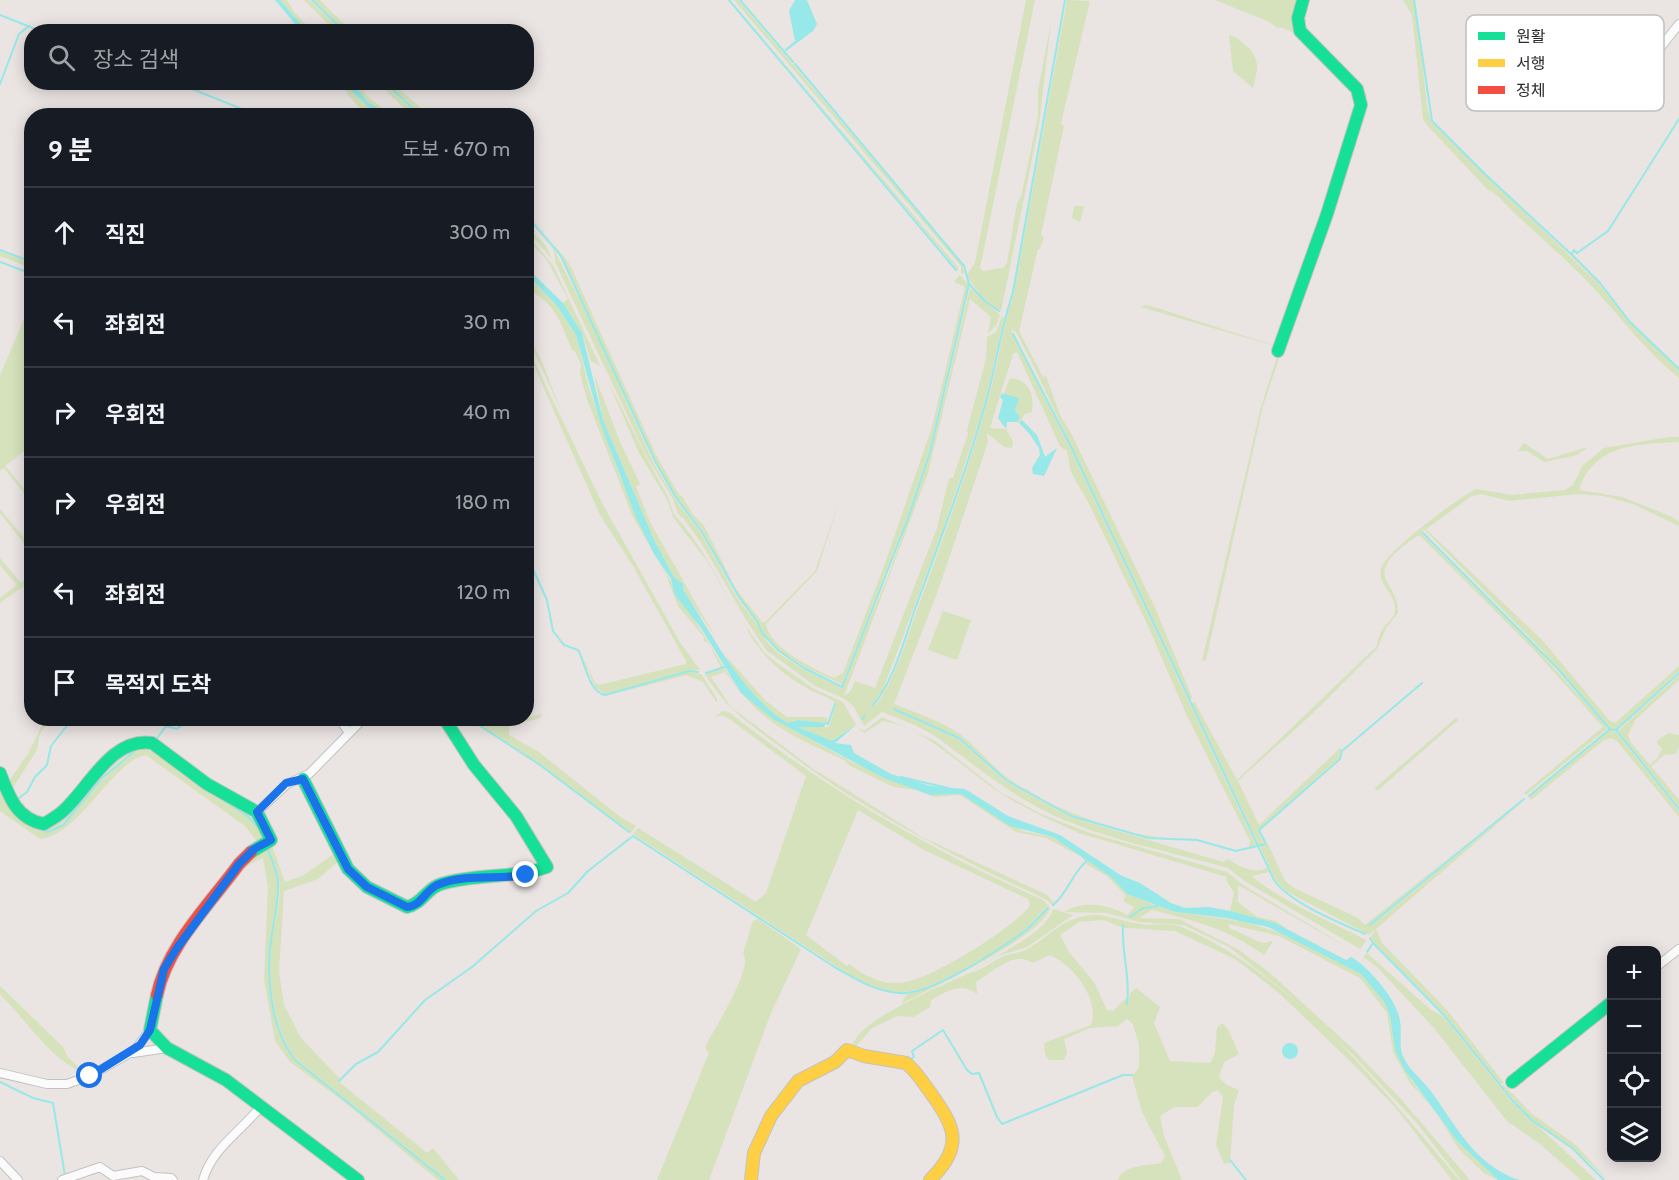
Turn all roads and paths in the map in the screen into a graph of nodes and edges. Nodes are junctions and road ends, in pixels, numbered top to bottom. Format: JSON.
{"nodes":[{"id":1,"x":1303,"y":0,"type":"edge"},
{"id":2,"x":1679,"y":24,"type":"edge"},
{"id":3,"x":1664,"y":43,"type":"edge"},
{"id":4,"x":1278,"y":351,"type":"dead end"},
{"id":5,"x":344,"y":726,"type":"edge"},
{"id":6,"x":356,"y":726,"type":"edge"},
{"id":7,"x":449,"y":726,"type":"edge"},
{"id":8,"x":349,"y":733,"type":"junction"},
{"id":9,"x":0,"y":773,"type":"edge"},
{"id":10,"x":303,"y":779,"type":"junction"},
{"id":11,"x":257,"y":812,"type":"junction"},
{"id":12,"x":1679,"y":949,"type":"edge"},
{"id":13,"x":1661,"y":963,"type":"edge"},
{"id":14,"x":1607,"y":1005,"type":"edge"},
{"id":15,"x":150,"y":1030,"type":"junction"},
{"id":16,"x":167,"y":1048,"type":"junction"},
{"id":17,"x":129,"y":1053,"type":"junction"},
{"id":18,"x":0,"y":1074,"type":"edge"},
{"id":19,"x":1512,"y":1082,"type":"dead end"},
{"id":20,"x":261,"y":1106,"type":"junction"},
{"id":21,"x":0,"y":1161,"type":"edge"},
{"id":22,"x":18,"y":1180,"type":"edge"},
{"id":23,"x":62,"y":1180,"type":"edge"},
{"id":24,"x":173,"y":1180,"type":"edge"},
{"id":25,"x":203,"y":1180,"type":"edge"},
{"id":26,"x":358,"y":1180,"type":"edge"},
{"id":27,"x":751,"y":1180,"type":"edge"},
{"id":28,"x":930,"y":1180,"type":"edge"}],
"edges":[{"from":1,"to":4,"type":"street"},
{"from":2,"to":3,"type":"street"},
{"from":5,"to":8,"type":"street"},
{"from":6,"to":8,"type":"street"},
{"from":7,"to":10,"type":"street"},
{"from":8,"to":10,"type":"street"},
{"from":9,"to":11,"type":"street"},
{"from":10,"to":11,"type":"street"},
{"from":11,"to":15,"type":"street"},
{"from":12,"to":13,"type":"street"},
{"from":14,"to":19,"type":"street"},
{"from":15,"to":16,"type":"street"},
{"from":15,"to":17,"type":"street"},
{"from":16,"to":17,"type":"street"},
{"from":16,"to":20,"type":"street"},
{"from":17,"to":18,"type":"street"},
{"from":20,"to":25,"type":"street"},
{"from":20,"to":26,"type":"street"},
{"from":21,"to":22,"type":"street"},
{"from":23,"to":24,"type":"street"},
{"from":27,"to":28,"type":"street"}]}
